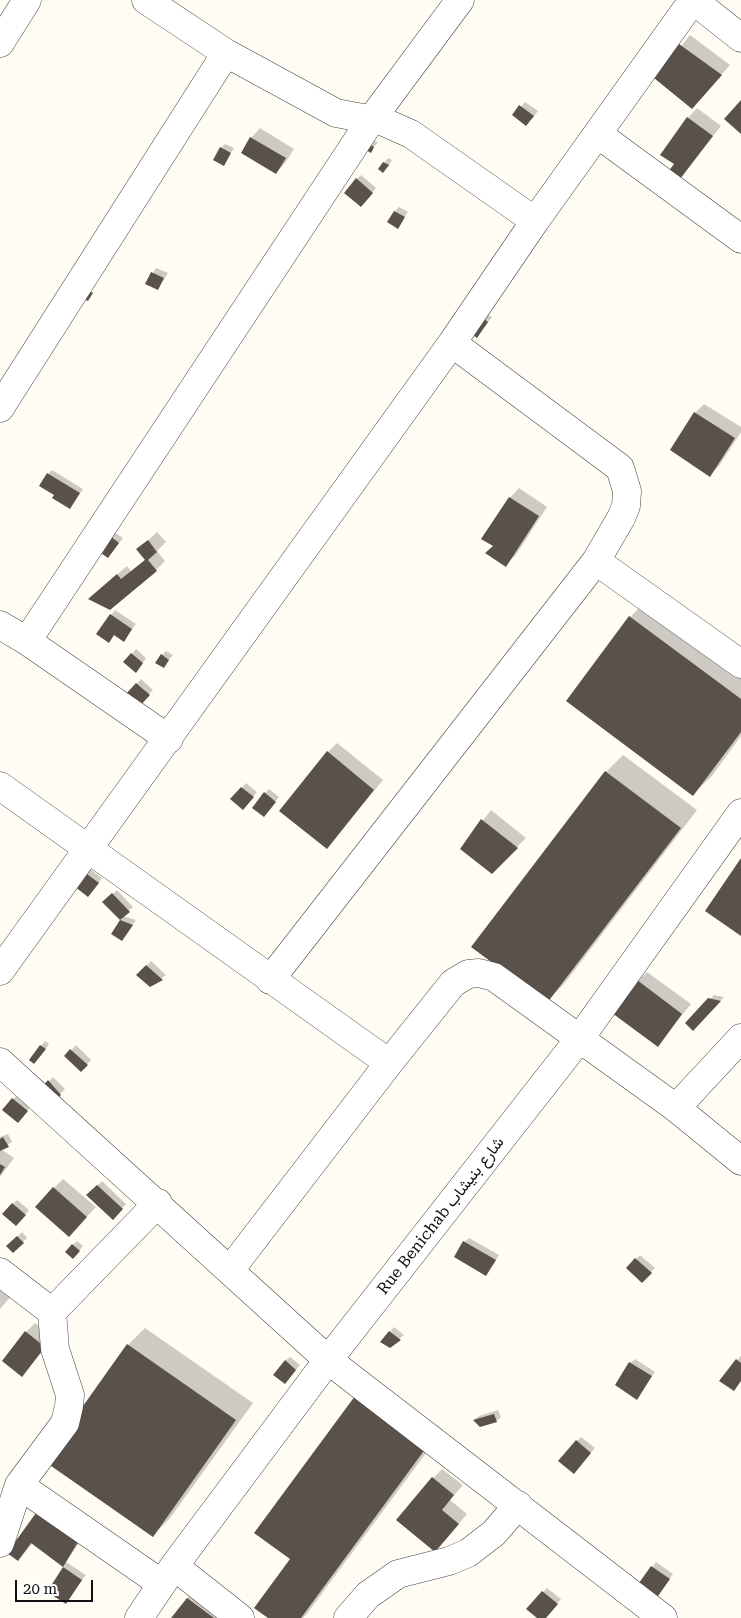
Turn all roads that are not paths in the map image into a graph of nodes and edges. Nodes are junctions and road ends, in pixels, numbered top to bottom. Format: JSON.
{"nodes":[{"id":1,"x":27,"y":0,"type":"edge"},
{"id":2,"x":146,"y":0,"type":"edge"},
{"id":3,"x":460,"y":0,"type":"edge"},
{"id":4,"x":693,"y":0,"type":"edge"},
{"id":5,"x":741,"y":38,"type":"edge"},
{"id":6,"x":0,"y":43,"type":"edge"},
{"id":7,"x":226,"y":53,"type":"junction"},
{"id":8,"x":371,"y":120,"type":"junction"},
{"id":9,"x":599,"y":135,"type":"junction"},
{"id":10,"x":536,"y":221,"type":"junction"},
{"id":11,"x":741,"y":239,"type":"edge"},
{"id":12,"x":452,"y":343,"type":"junction"},
{"id":13,"x":0,"y":408,"type":"edge"},
{"id":14,"x":596,"y":562,"type":"junction"},
{"id":15,"x":1,"y":627,"type":"edge"},
{"id":16,"x":27,"y":641,"type":"junction"},
{"id":17,"x":741,"y":664,"type":"edge"},
{"id":18,"x":169,"y":739,"type":"junction"},
{"id":19,"x":0,"y":786,"type":"edge"},
{"id":20,"x":741,"y":813,"type":"edge"},
{"id":21,"x":89,"y":848,"type":"junction"},
{"id":22,"x":0,"y":971,"type":"edge"},
{"id":23,"x":270,"y":980,"type":"junction"},
{"id":24,"x":580,"y":1038,"type":"junction"},
{"id":25,"x":741,"y":1038,"type":"edge"},
{"id":26,"x":0,"y":1062,"type":"edge"},
{"id":27,"x":389,"y":1063,"type":"junction"},
{"id":28,"x":676,"y":1108,"type":"junction"},
{"id":29,"x":741,"y":1161,"type":"edge"},
{"id":30,"x":158,"y":1204,"type":"junction"},
{"id":31,"x":230,"y":1270,"type":"junction"},
{"id":32,"x":0,"y":1272,"type":"edge"},
{"id":33,"x":52,"y":1312,"type":"junction"},
{"id":34,"x":328,"y":1360,"type":"junction"},
{"id":35,"x":19,"y":1485,"type":"junction"},
{"id":36,"x":518,"y":1505,"type":"junction"},
{"id":37,"x":0,"y":1543,"type":"edge"},
{"id":38,"x":168,"y":1575,"type":"junction"},
{"id":39,"x":139,"y":1618,"type":"edge"},
{"id":40,"x":240,"y":1618,"type":"edge"},
{"id":41,"x":348,"y":1618,"type":"edge"},
{"id":42,"x":663,"y":1618,"type":"edge"}],
"edges":[{"from":1,"to":6,"type":"street"},
{"from":2,"to":7,"type":"street"},
{"from":3,"to":8,"type":"street"},
{"from":4,"to":5,"type":"street"},
{"from":4,"to":9,"type":"street"},
{"from":7,"to":8,"type":"street"},
{"from":7,"to":13,"type":"street"},
{"from":8,"to":10,"type":"street"},
{"from":8,"to":16,"type":"street"},
{"from":9,"to":10,"type":"street"},
{"from":9,"to":11,"type":"street"},
{"from":10,"to":12,"type":"street"},
{"from":12,"to":14,"type":"street"},
{"from":12,"to":18,"type":"street"},
{"from":14,"to":17,"type":"street"},
{"from":14,"to":23,"type":"street"},
{"from":15,"to":16,"type":"street"},
{"from":16,"to":18,"type":"street"},
{"from":18,"to":21,"type":"street"},
{"from":19,"to":21,"type":"street"},
{"from":20,"to":24,"type":"street","name":"Rue Benichab شارع بنيشاب"},
{"from":21,"to":22,"type":"street"},
{"from":21,"to":23,"type":"street"},
{"from":23,"to":27,"type":"street"},
{"from":24,"to":27,"type":"street"},
{"from":24,"to":28,"type":"street"},
{"from":24,"to":34,"type":"street","name":"Rue Benichab شارع بنيشاب"},
{"from":25,"to":28,"type":"street"},
{"from":26,"to":30,"type":"street"},
{"from":27,"to":31,"type":"street"},
{"from":28,"to":29,"type":"street"},
{"from":30,"to":31,"type":"street"},
{"from":30,"to":33,"type":"street"},
{"from":31,"to":34,"type":"street"},
{"from":32,"to":33,"type":"street"},
{"from":33,"to":35,"type":"street"},
{"from":34,"to":36,"type":"street"},
{"from":34,"to":38,"type":"street","name":"Rue Benichab شارع بنيشاب"},
{"from":35,"to":37,"type":"street"},
{"from":35,"to":38,"type":"street"},
{"from":36,"to":41,"type":"street"},
{"from":36,"to":42,"type":"street"},
{"from":38,"to":39,"type":"street","name":"Rue Benichab شارع بنيشاب"},
{"from":38,"to":40,"type":"street"}]}
